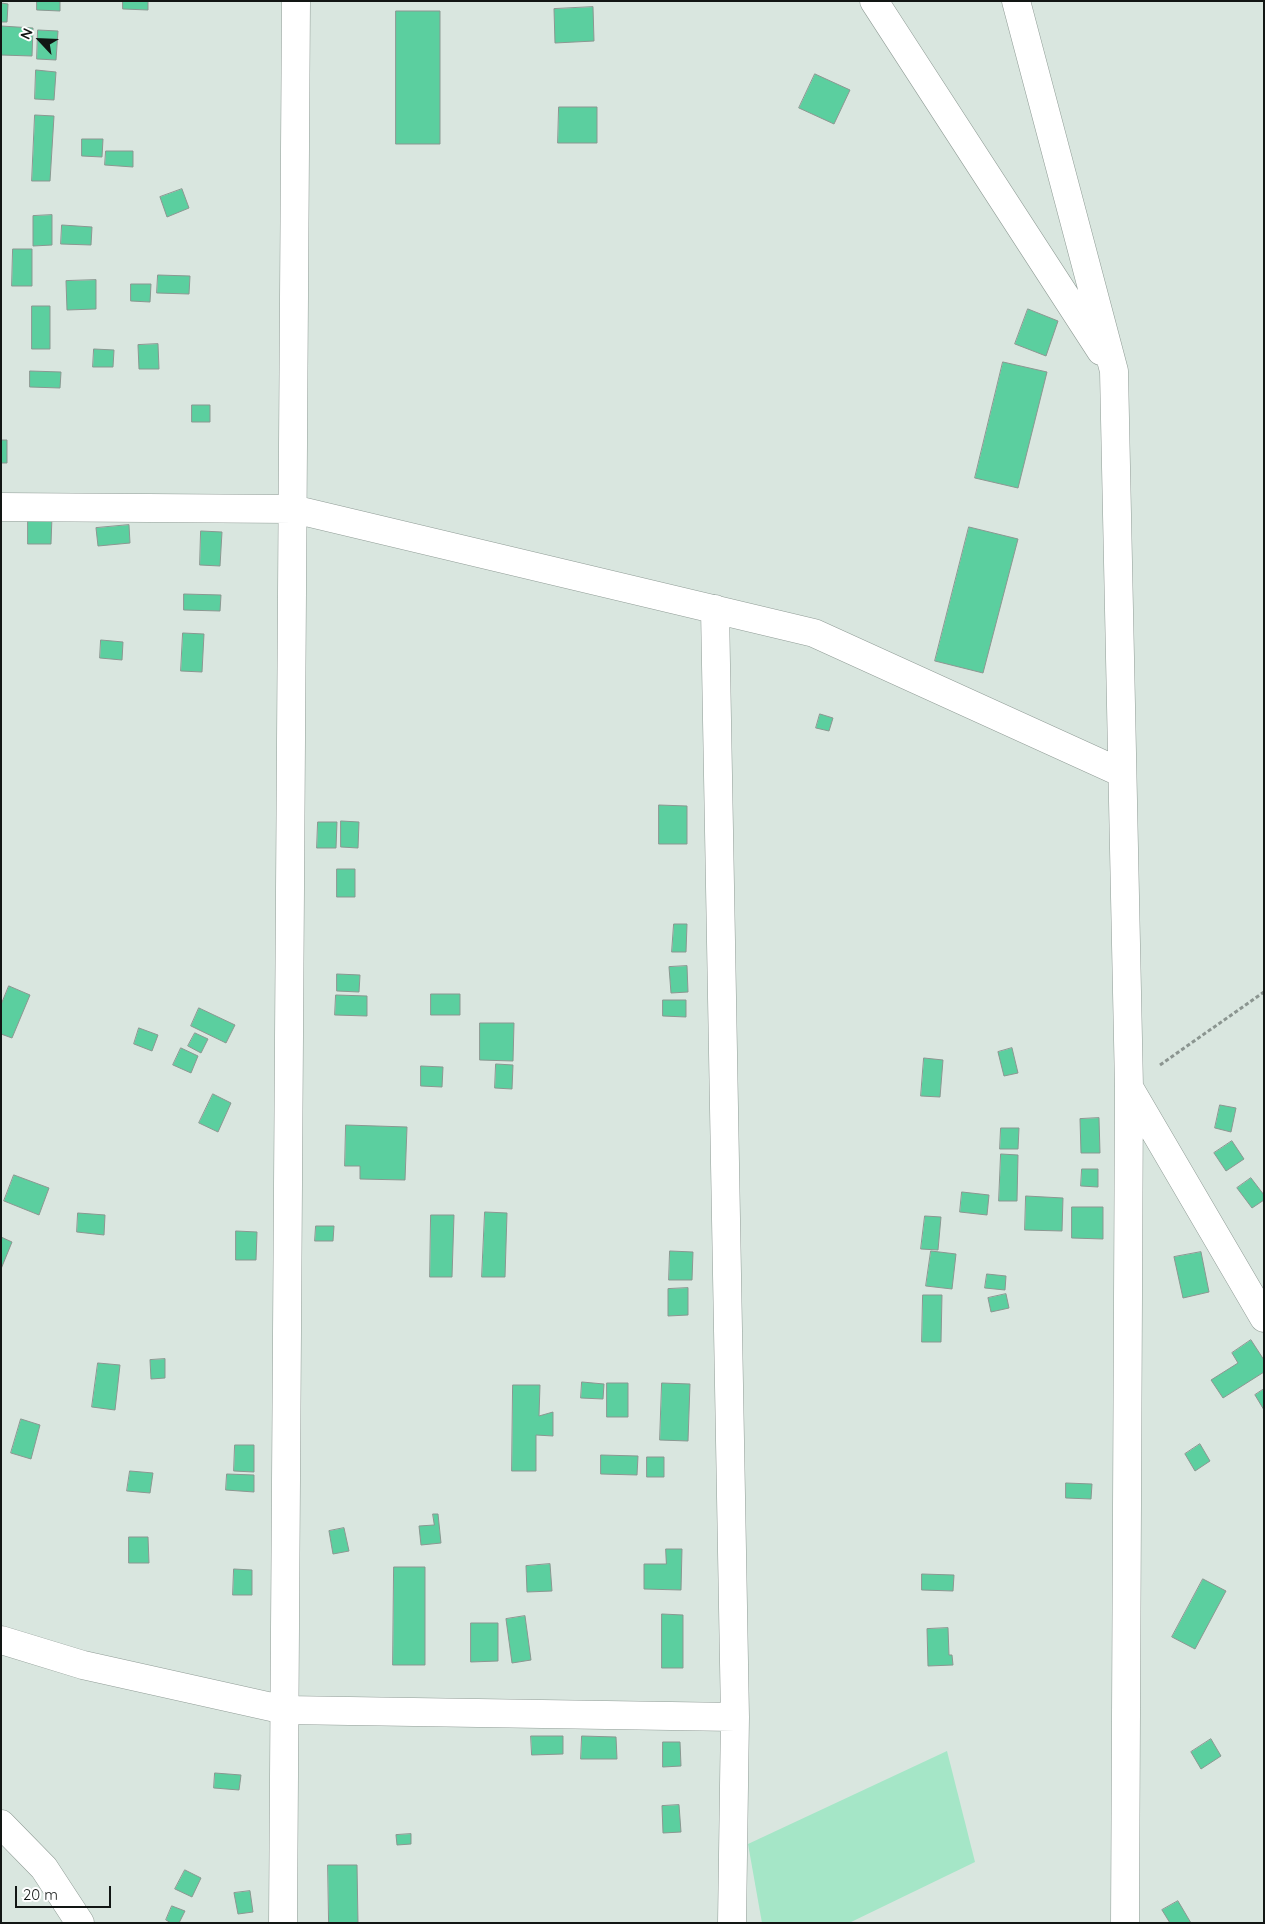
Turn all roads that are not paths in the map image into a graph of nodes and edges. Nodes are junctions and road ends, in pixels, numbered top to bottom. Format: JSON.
{"nodes":[{"id":1,"x":296,"y":1,"type":"edge"},
{"id":2,"x":874,"y":1,"type":"edge"},
{"id":3,"x":1016,"y":1,"type":"edge"},
{"id":4,"x":1114,"y":371,"type":"junction"},
{"id":5,"x":1,"y":507,"type":"edge"},
{"id":6,"x":293,"y":509,"type":"junction"},
{"id":7,"x":715,"y":609,"type":"junction"},
{"id":8,"x":1122,"y":773,"type":"junction"},
{"id":9,"x":1129,"y":1088,"type":"junction"},
{"id":10,"x":1264,"y":1318,"type":"edge"},
{"id":11,"x":1,"y":1640,"type":"edge"},
{"id":12,"x":285,"y":1710,"type":"junction"},
{"id":13,"x":735,"y":1717,"type":"junction"},
{"id":14,"x":1,"y":1824,"type":"edge"},
{"id":15,"x":80,"y":1923,"type":"edge"},
{"id":16,"x":283,"y":1923,"type":"edge"},
{"id":17,"x":732,"y":1923,"type":"edge"},
{"id":18,"x":1125,"y":1923,"type":"edge"}],
"edges":[{"from":1,"to":6,"type":"street"},
{"from":2,"to":4,"type":"street"},
{"from":3,"to":4,"type":"street"},
{"from":4,"to":8,"type":"street"},
{"from":5,"to":6,"type":"street"},
{"from":6,"to":7,"type":"street"},
{"from":6,"to":12,"type":"street"},
{"from":7,"to":8,"type":"street"},
{"from":7,"to":13,"type":"street"},
{"from":8,"to":9,"type":"street"},
{"from":9,"to":10,"type":"street"},
{"from":9,"to":18,"type":"street"},
{"from":11,"to":12,"type":"street"},
{"from":12,"to":13,"type":"street"},
{"from":12,"to":16,"type":"street"},
{"from":13,"to":17,"type":"street"},
{"from":14,"to":15,"type":"street"}]}
